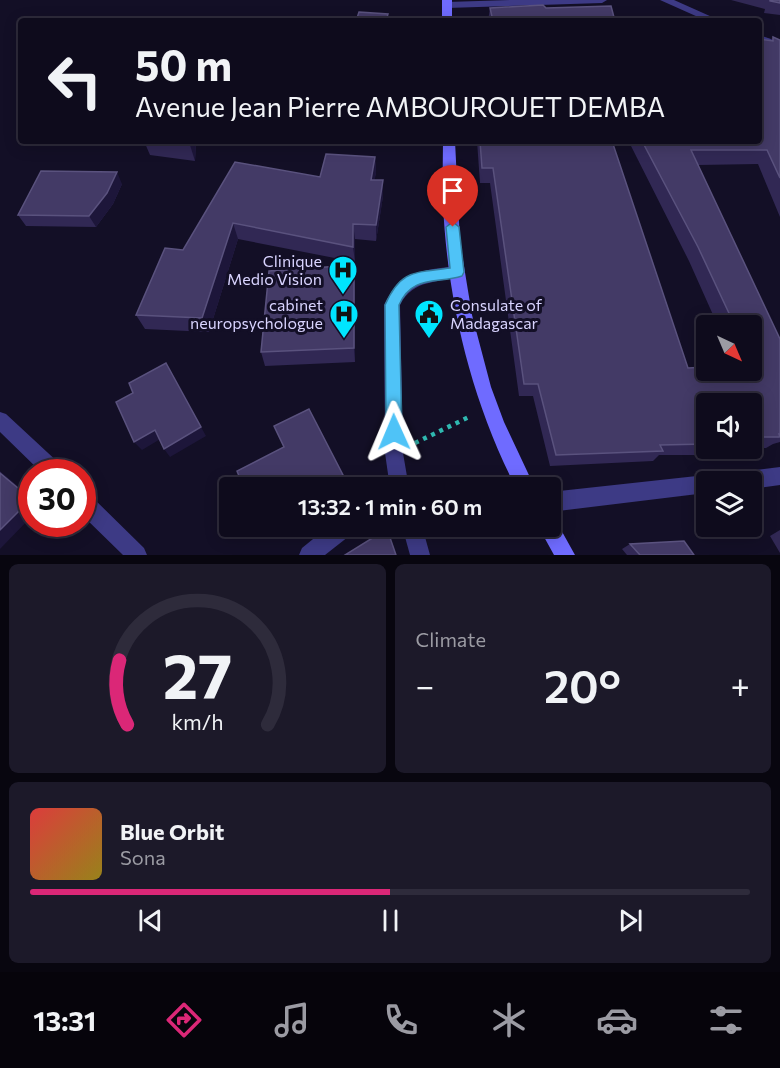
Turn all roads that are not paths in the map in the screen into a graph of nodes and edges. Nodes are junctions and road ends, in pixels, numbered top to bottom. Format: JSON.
{"nodes":[{"id":1,"x":602,"y":0,"type":"edge"},
{"id":2,"x":665,"y":0,"type":"edge"},
{"id":3,"x":447,"y":3,"type":"edge"},
{"id":4,"x":709,"y":18,"type":"edge"},
{"id":5,"x":762,"y":39,"type":"edge"},
{"id":6,"x":780,"y":46,"type":"edge"},
{"id":7,"x":449,"y":144,"type":"edge"},
{"id":8,"x":457,"y":272,"type":"junction"},
{"id":9,"x":0,"y":420,"type":"edge"},
{"id":10,"x":40,"y":459,"type":"edge"},
{"id":11,"x":780,"y":476,"type":"edge"},
{"id":12,"x":398,"y":477,"type":"edge"},
{"id":13,"x":520,"y":477,"type":"edge"},
{"id":14,"x":762,"y":478,"type":"edge"},
{"id":15,"x":696,"y":485,"type":"edge"},
{"id":16,"x":561,"y":501,"type":"edge"},
{"id":17,"x":96,"y":515,"type":"edge"},
{"id":18,"x":332,"y":537,"type":"edge"},
{"id":19,"x":415,"y":537,"type":"edge"},
{"id":20,"x":554,"y":537,"type":"edge"},
{"id":21,"x":137,"y":555,"type":"edge"},
{"id":22,"x":309,"y":555,"type":"edge"},
{"id":23,"x":420,"y":555,"type":"edge"},
{"id":24,"x":565,"y":555,"type":"edge"}],
"edges":[{"from":1,"to":3,"type":"street"},
{"from":2,"to":4,"type":"street"},
{"from":5,"to":6,"type":"street"},
{"from":7,"to":8,"type":"main road"},
{"from":8,"to":12,"type":"street"},
{"from":8,"to":13,"type":"main road"},
{"from":9,"to":10,"type":"street"},
{"from":11,"to":14,"type":"street"},
{"from":15,"to":16,"type":"street"},
{"from":17,"to":21,"type":"street"},
{"from":18,"to":22,"type":"street"},
{"from":19,"to":23,"type":"street"},
{"from":20,"to":24,"type":"main road"}]}
